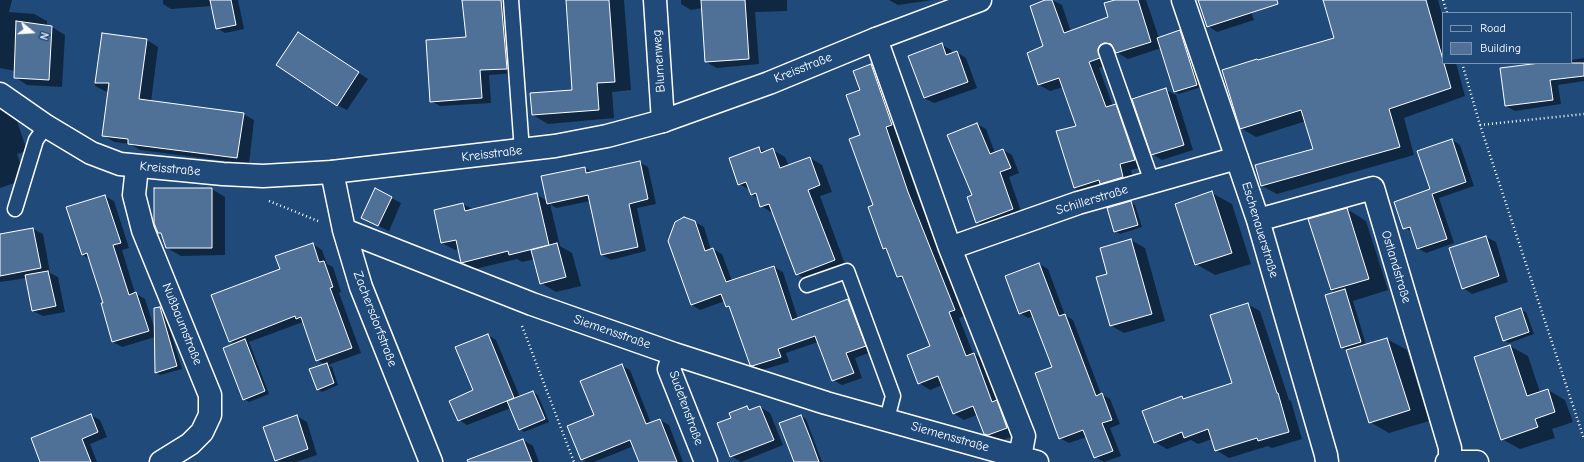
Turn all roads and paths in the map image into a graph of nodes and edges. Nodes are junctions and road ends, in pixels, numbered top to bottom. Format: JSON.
{"nodes":[{"id":1,"x":511,"y":0,"type":"edge"},
{"id":2,"x":655,"y":0,"type":"edge"},
{"id":3,"x":1183,"y":0,"type":"edge"},
{"id":4,"x":1443,"y":0,"type":"edge"},
{"id":5,"x":971,"y":1,"type":"edge"},
{"id":6,"x":1447,"y":12,"type":"edge"},
{"id":7,"x":876,"y":39,"type":"junction"},
{"id":8,"x":1106,"y":51,"type":"dead end"},
{"id":9,"x":1462,"y":64,"type":"edge"},
{"id":10,"x":0,"y":94,"type":"edge"},
{"id":11,"x":1584,"y":114,"type":"edge"},
{"id":12,"x":663,"y":121,"type":"junction"},
{"id":13,"x":1480,"y":125,"type":"junction"},
{"id":14,"x":46,"y":126,"type":"junction"},
{"id":15,"x":522,"y":151,"type":"junction"},
{"id":16,"x":1237,"y":158,"type":"junction"},
{"id":17,"x":137,"y":166,"type":"junction"},
{"id":18,"x":332,"y":172,"type":"junction"},
{"id":19,"x":1152,"y":182,"type":"junction"},
{"id":20,"x":263,"y":198,"type":"dead end"},
{"id":21,"x":15,"y":209,"type":"dead end"},
{"id":22,"x":1258,"y":220,"type":"junction"},
{"id":23,"x":344,"y":230,"type":"junction"},
{"id":24,"x":950,"y":248,"type":"junction"},
{"id":25,"x":807,"y":285,"type":"dead end"},
{"id":26,"x":510,"y":296,"type":"junction"},
{"id":27,"x":674,"y":354,"type":"junction"},
{"id":28,"x":887,"y":419,"type":"junction"},
{"id":29,"x":1584,"y":439,"type":"edge"},
{"id":30,"x":1028,"y":460,"type":"edge"},
{"id":31,"x":161,"y":462,"type":"edge"},
{"id":32,"x":431,"y":462,"type":"edge"},
{"id":33,"x":574,"y":462,"type":"edge"},
{"id":34,"x":706,"y":462,"type":"edge"},
{"id":35,"x":1327,"y":462,"type":"edge"},
{"id":36,"x":1446,"y":462,"type":"edge"},
{"id":37,"x":1450,"y":462,"type":"edge"},
{"id":38,"x":1477,"y":462,"type":"edge"}],
"edges":[{"from":1,"to":15,"type":"lane"},
{"from":2,"to":12,"type":"street","name":"Blumenweg"},
{"from":3,"to":16,"type":"street","name":"Eschenauerstraße"},
{"from":4,"to":6,"type":"path"},
{"from":5,"to":7,"type":"street","name":"Kreisstraße"},
{"from":7,"to":12,"type":"street","name":"Kreisstraße"},
{"from":7,"to":24,"type":"street"},
{"from":8,"to":19,"type":"lane"},
{"from":9,"to":13,"type":"path"},
{"from":10,"to":14,"type":"street","name":"Kreisstraße"},
{"from":11,"to":13,"type":"path"},
{"from":12,"to":15,"type":"street","name":"Kreisstraße"},
{"from":13,"to":29,"type":"path"},
{"from":14,"to":17,"type":"street","name":"Kreisstraße"},
{"from":14,"to":21,"type":"lane"},
{"from":15,"to":18,"type":"street","name":"Kreisstraße"},
{"from":16,"to":19,"type":"street","name":"Schillerstraße"},
{"from":16,"to":22,"type":"street","name":"Eschenauerstraße"},
{"from":17,"to":18,"type":"street","name":"Kreisstraße"},
{"from":17,"to":31,"type":"street","name":"Nußbaumstraße"},
{"from":18,"to":23,"type":"street","name":"Zachersdorfstraße"},
{"from":19,"to":24,"type":"street","name":"Schillerstraße"},
{"from":20,"to":23,"type":"path"},
{"from":22,"to":35,"type":"street","name":"Eschenauerstraße"},
{"from":22,"to":37,"type":"street","name":"Ostlandstraße"},
{"from":23,"to":26,"type":"street","name":"Siemensstraße"},
{"from":23,"to":32,"type":"street","name":"Zachersdorfstraße"},
{"from":24,"to":30,"type":"street"},
{"from":25,"to":28,"type":"lane"},
{"from":26,"to":27,"type":"street","name":"Siemensstraße"},
{"from":26,"to":33,"type":"path"},
{"from":27,"to":28,"type":"street","name":"Siemensstraße"},
{"from":27,"to":34,"type":"street","name":"Sudetenstraße"},
{"from":28,"to":30,"type":"street","name":"Siemensstraße"},
{"from":36,"to":37,"type":"street"},
{"from":37,"to":38,"type":"street"}]}
